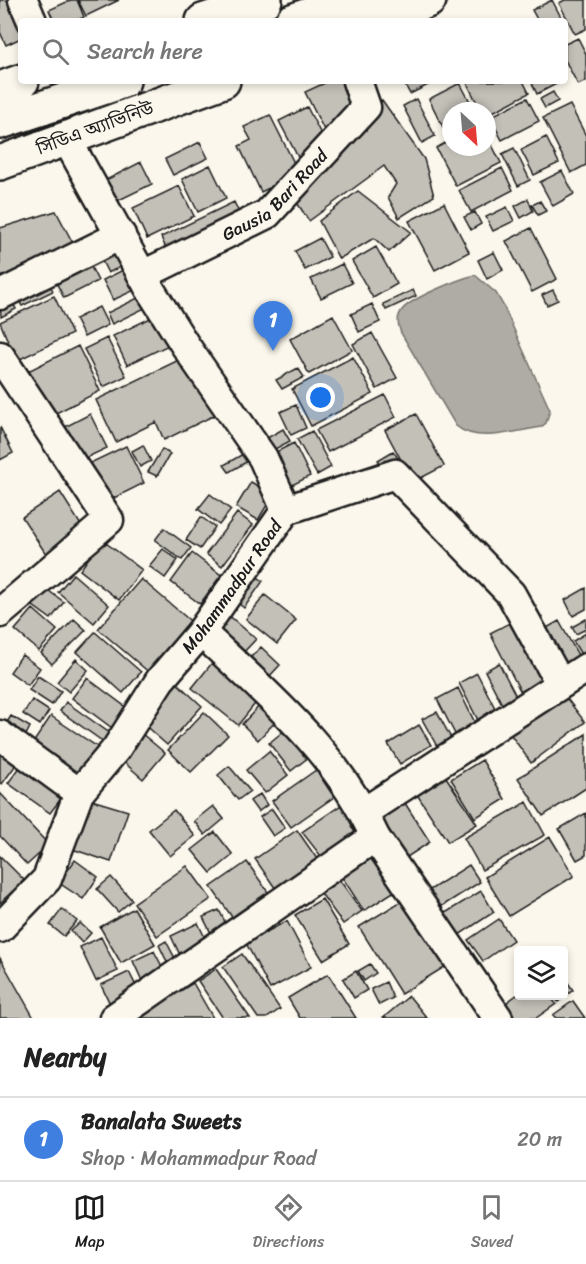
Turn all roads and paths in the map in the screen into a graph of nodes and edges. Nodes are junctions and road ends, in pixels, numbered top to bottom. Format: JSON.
{"nodes":[{"id":1,"x":23,"y":0,"type":"edge"},
{"id":2,"x":265,"y":0,"type":"edge"},
{"id":3,"x":350,"y":0,"type":"edge"},
{"id":4,"x":389,"y":0,"type":"edge"},
{"id":5,"x":429,"y":0,"type":"edge"},
{"id":6,"x":31,"y":18,"type":"edge"},
{"id":7,"x":212,"y":18,"type":"edge"},
{"id":8,"x":300,"y":18,"type":"edge"},
{"id":9,"x":341,"y":18,"type":"edge"},
{"id":10,"x":387,"y":18,"type":"edge"},
{"id":11,"x":18,"y":82,"type":"edge"},
{"id":12,"x":114,"y":84,"type":"edge"},
{"id":13,"x":164,"y":84,"type":"edge"},
{"id":14,"x":215,"y":84,"type":"edge"},
{"id":15,"x":358,"y":84,"type":"edge"},
{"id":16,"x":0,"y":88,"type":"edge"},
{"id":17,"x":0,"y":122,"type":"edge"},
{"id":18,"x":66,"y":138,"type":"junction"},
{"id":19,"x":0,"y":141,"type":"edge"},
{"id":20,"x":0,"y":163,"type":"edge"},
{"id":21,"x":121,"y":235,"type":"junction"},
{"id":22,"x":142,"y":275,"type":"junction"},
{"id":23,"x":0,"y":295,"type":"edge"},
{"id":24,"x":0,"y":356,"type":"edge"},
{"id":25,"x":286,"y":510,"type":"junction"},
{"id":26,"x":0,"y":613,"type":"edge"},
{"id":27,"x":201,"y":632,"type":"junction"},
{"id":28,"x":586,"y":668,"type":"edge"},
{"id":29,"x":560,"y":683,"type":"junction"},
{"id":30,"x":0,"y":735,"type":"edge"},
{"id":31,"x":79,"y":793,"type":"junction"},
{"id":32,"x":369,"y":825,"type":"junction"},
{"id":33,"x":0,"y":928,"type":"edge"},
{"id":34,"x":114,"y":1018,"type":"edge"},
{"id":35,"x":498,"y":1018,"type":"edge"}],
"edges":[{"from":1,"to":6,"type":"street"},
{"from":2,"to":7,"type":"highway"},
{"from":3,"to":8,"type":"highway"},
{"from":4,"to":9,"type":"highway"},
{"from":5,"to":10,"type":"highway"},
{"from":11,"to":16,"type":"highway"},
{"from":12,"to":17,"type":"highway"},
{"from":13,"to":19,"type":"highway"},
{"from":14,"to":18,"type":"highway","name":"সিডিএ অ্যাভিনিউ"},
{"from":15,"to":22,"type":"street","name":"Gausia Bari Road"},
{"from":18,"to":20,"type":"highway","name":"সিডিএ অ্যাভিনিউ"},
{"from":18,"to":21,"type":"street","name":"Mohammadpur Road"},
{"from":21,"to":22,"type":"street","name":"Mohammadpur Road"},
{"from":21,"to":23,"type":"street"},
{"from":22,"to":25,"type":"street","name":"Mohammadpur Road"},
{"from":24,"to":26,"type":"street"},
{"from":25,"to":27,"type":"street","name":"Mohammadpur Road"},
{"from":25,"to":29,"type":"street"},
{"from":27,"to":31,"type":"street","name":"Mohammadpur Road"},
{"from":27,"to":32,"type":"street"},
{"from":28,"to":29,"type":"street"},
{"from":29,"to":32,"type":"street"},
{"from":30,"to":31,"type":"street"},
{"from":31,"to":33,"type":"street","name":"Mohammadpur Road"},
{"from":32,"to":34,"type":"street"},
{"from":32,"to":35,"type":"street"}]}
